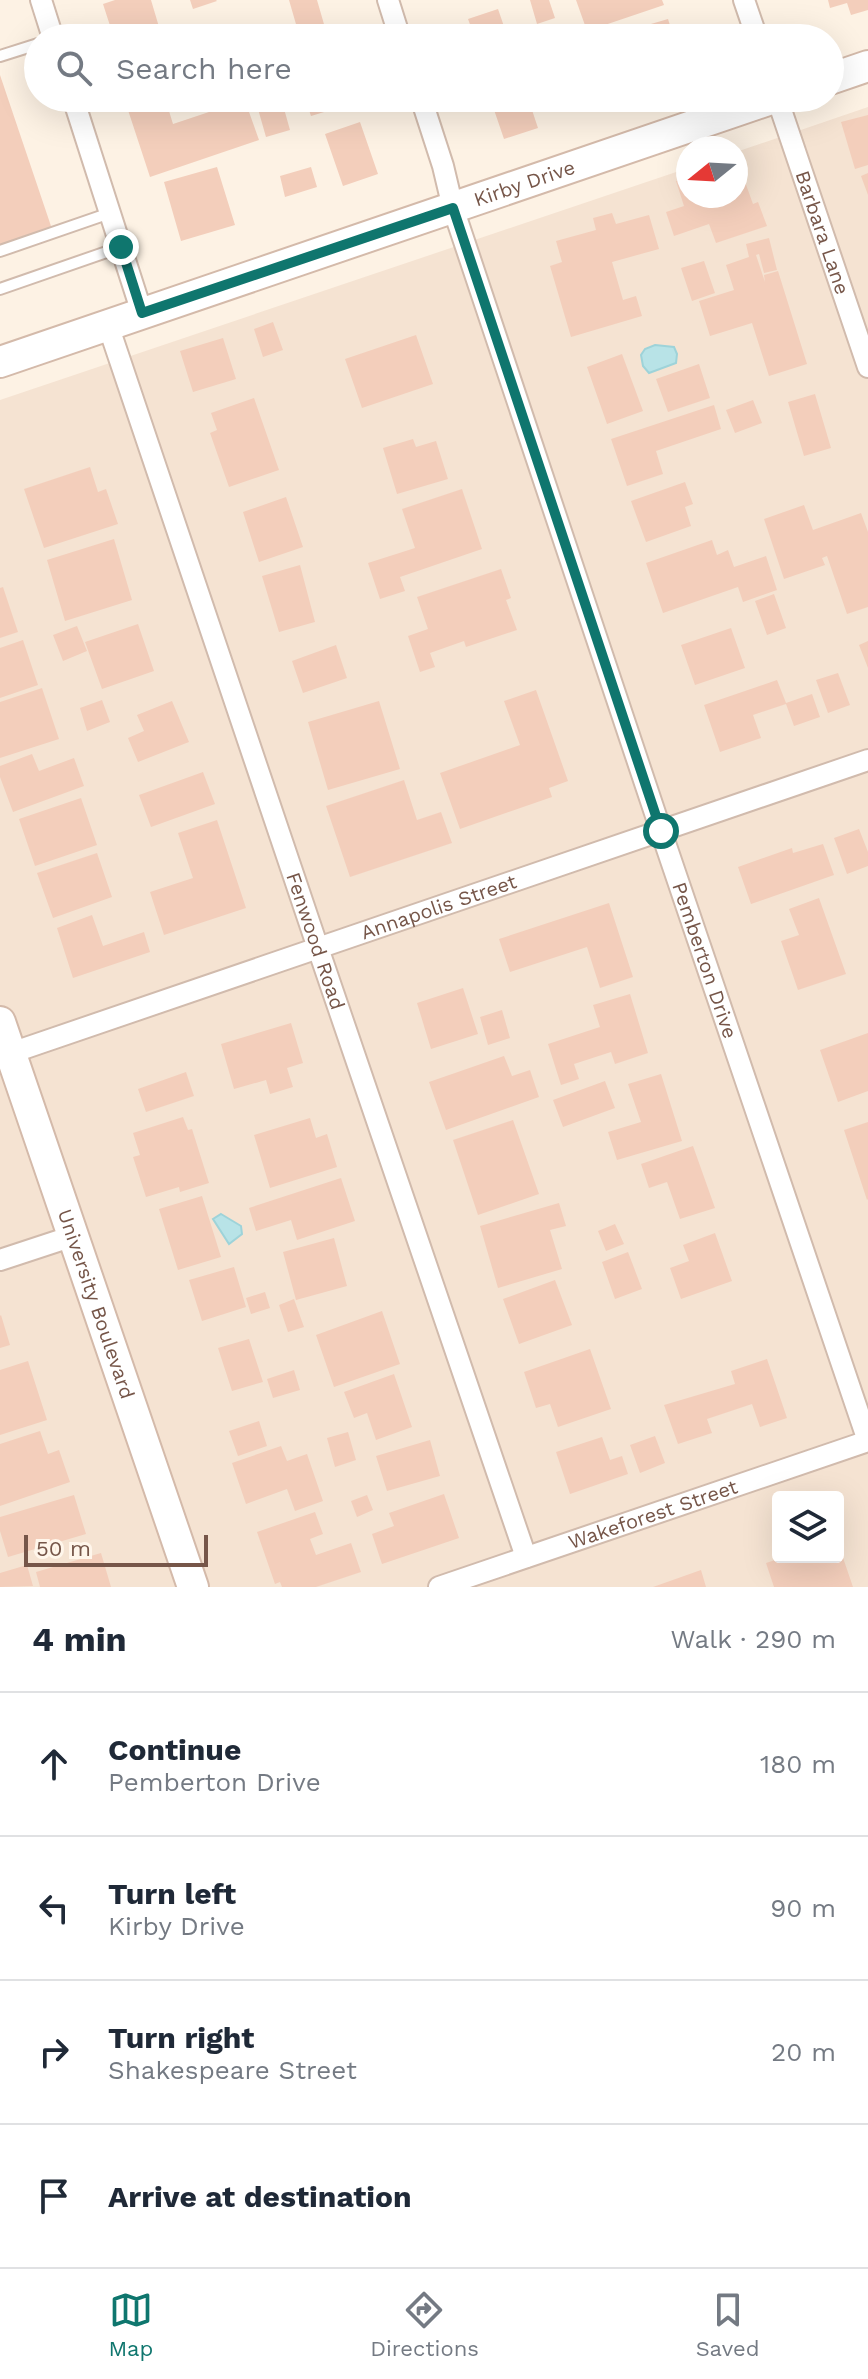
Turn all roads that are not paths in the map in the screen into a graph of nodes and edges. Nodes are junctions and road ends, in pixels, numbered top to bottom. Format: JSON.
{"nodes":[{"id":1,"x":41,"y":0,"type":"edge"},
{"id":2,"x":388,"y":0,"type":"edge"},
{"id":3,"x":744,"y":0,"type":"edge"},
{"id":4,"x":49,"y":24,"type":"edge"},
{"id":5,"x":396,"y":24,"type":"edge"},
{"id":6,"x":752,"y":24,"type":"edge"},
{"id":7,"x":24,"y":48,"type":"edge"},
{"id":8,"x":0,"y":56,"type":"edge"},
{"id":9,"x":868,"y":66,"type":"edge"},
{"id":10,"x":844,"y":74,"type":"edge"},
{"id":11,"x":78,"y":112,"type":"edge"},
{"id":12,"x":426,"y":112,"type":"edge"},
{"id":13,"x":735,"y":112,"type":"edge"},
{"id":14,"x":781,"y":112,"type":"edge"},
{"id":15,"x":453,"y":208,"type":"junction"},
{"id":16,"x":110,"y":213,"type":"junction"},
{"id":17,"x":121,"y":247,"type":"junction"},
{"id":18,"x":0,"y":251,"type":"edge"},
{"id":19,"x":0,"y":289,"type":"edge"},
{"id":20,"x":142,"y":313,"type":"junction"},
{"id":21,"x":108,"y":325,"type":"junction"},
{"id":22,"x":0,"y":362,"type":"edge"},
{"id":23,"x":868,"y":367,"type":"edge"},
{"id":24,"x":868,"y":760,"type":"edge"},
{"id":25,"x":661,"y":831,"type":"junction"},
{"id":26,"x":318,"y":948,"type":"junction"},
{"id":27,"x":0,"y":1022,"type":"edge"},
{"id":28,"x":11,"y":1053,"type":"junction"},
{"id":29,"x":73,"y":1236,"type":"junction"},
{"id":30,"x":0,"y":1260,"type":"edge"},
{"id":31,"x":868,"y":1441,"type":"edge"},
{"id":32,"x":526,"y":1557,"type":"junction"},
{"id":33,"x":193,"y":1587,"type":"edge"},
{"id":34,"x":439,"y":1587,"type":"edge"}],
"edges":[{"from":1,"to":4,"type":"street"},
{"from":2,"to":5,"type":"street"},
{"from":3,"to":6,"type":"street"},
{"from":7,"to":8,"type":"lane"},
{"from":9,"to":10,"type":"main road"},
{"from":11,"to":16,"type":"street"},
{"from":12,"to":15,"type":"street","name":"Pemberton Drive"},
{"from":13,"to":15,"type":"main road","name":"Kirby Drive"},
{"from":14,"to":23,"type":"street","name":"Barbara Lane"},
{"from":15,"to":20,"type":"main road","name":"Kirby Drive"},
{"from":15,"to":25,"type":"street","name":"Pemberton Drive"},
{"from":16,"to":17,"type":"street"},
{"from":16,"to":18,"type":"lane"},
{"from":17,"to":19,"type":"lane"},
{"from":17,"to":20,"type":"street"},
{"from":20,"to":21,"type":"main road","name":"Kirby Drive"},
{"from":21,"to":22,"type":"main road","name":"Kirby Drive"},
{"from":21,"to":26,"type":"street","name":"Fenwood Road"},
{"from":24,"to":25,"type":"street","name":"Annapolis Street"},
{"from":25,"to":26,"type":"street","name":"Annapolis Street"},
{"from":25,"to":31,"type":"street","name":"Pemberton Drive"},
{"from":26,"to":28,"type":"street","name":"Annapolis Street"},
{"from":26,"to":32,"type":"street","name":"Fenwood Road"},
{"from":27,"to":28,"type":"main road","name":"University Boulevard"},
{"from":28,"to":29,"type":"main road","name":"University Boulevard"},
{"from":29,"to":30,"type":"street"},
{"from":29,"to":33,"type":"main road","name":"University Boulevard"},
{"from":31,"to":32,"type":"street","name":"Wakeforest Street"},
{"from":32,"to":34,"type":"street","name":"Wakeforest Street"}]}
